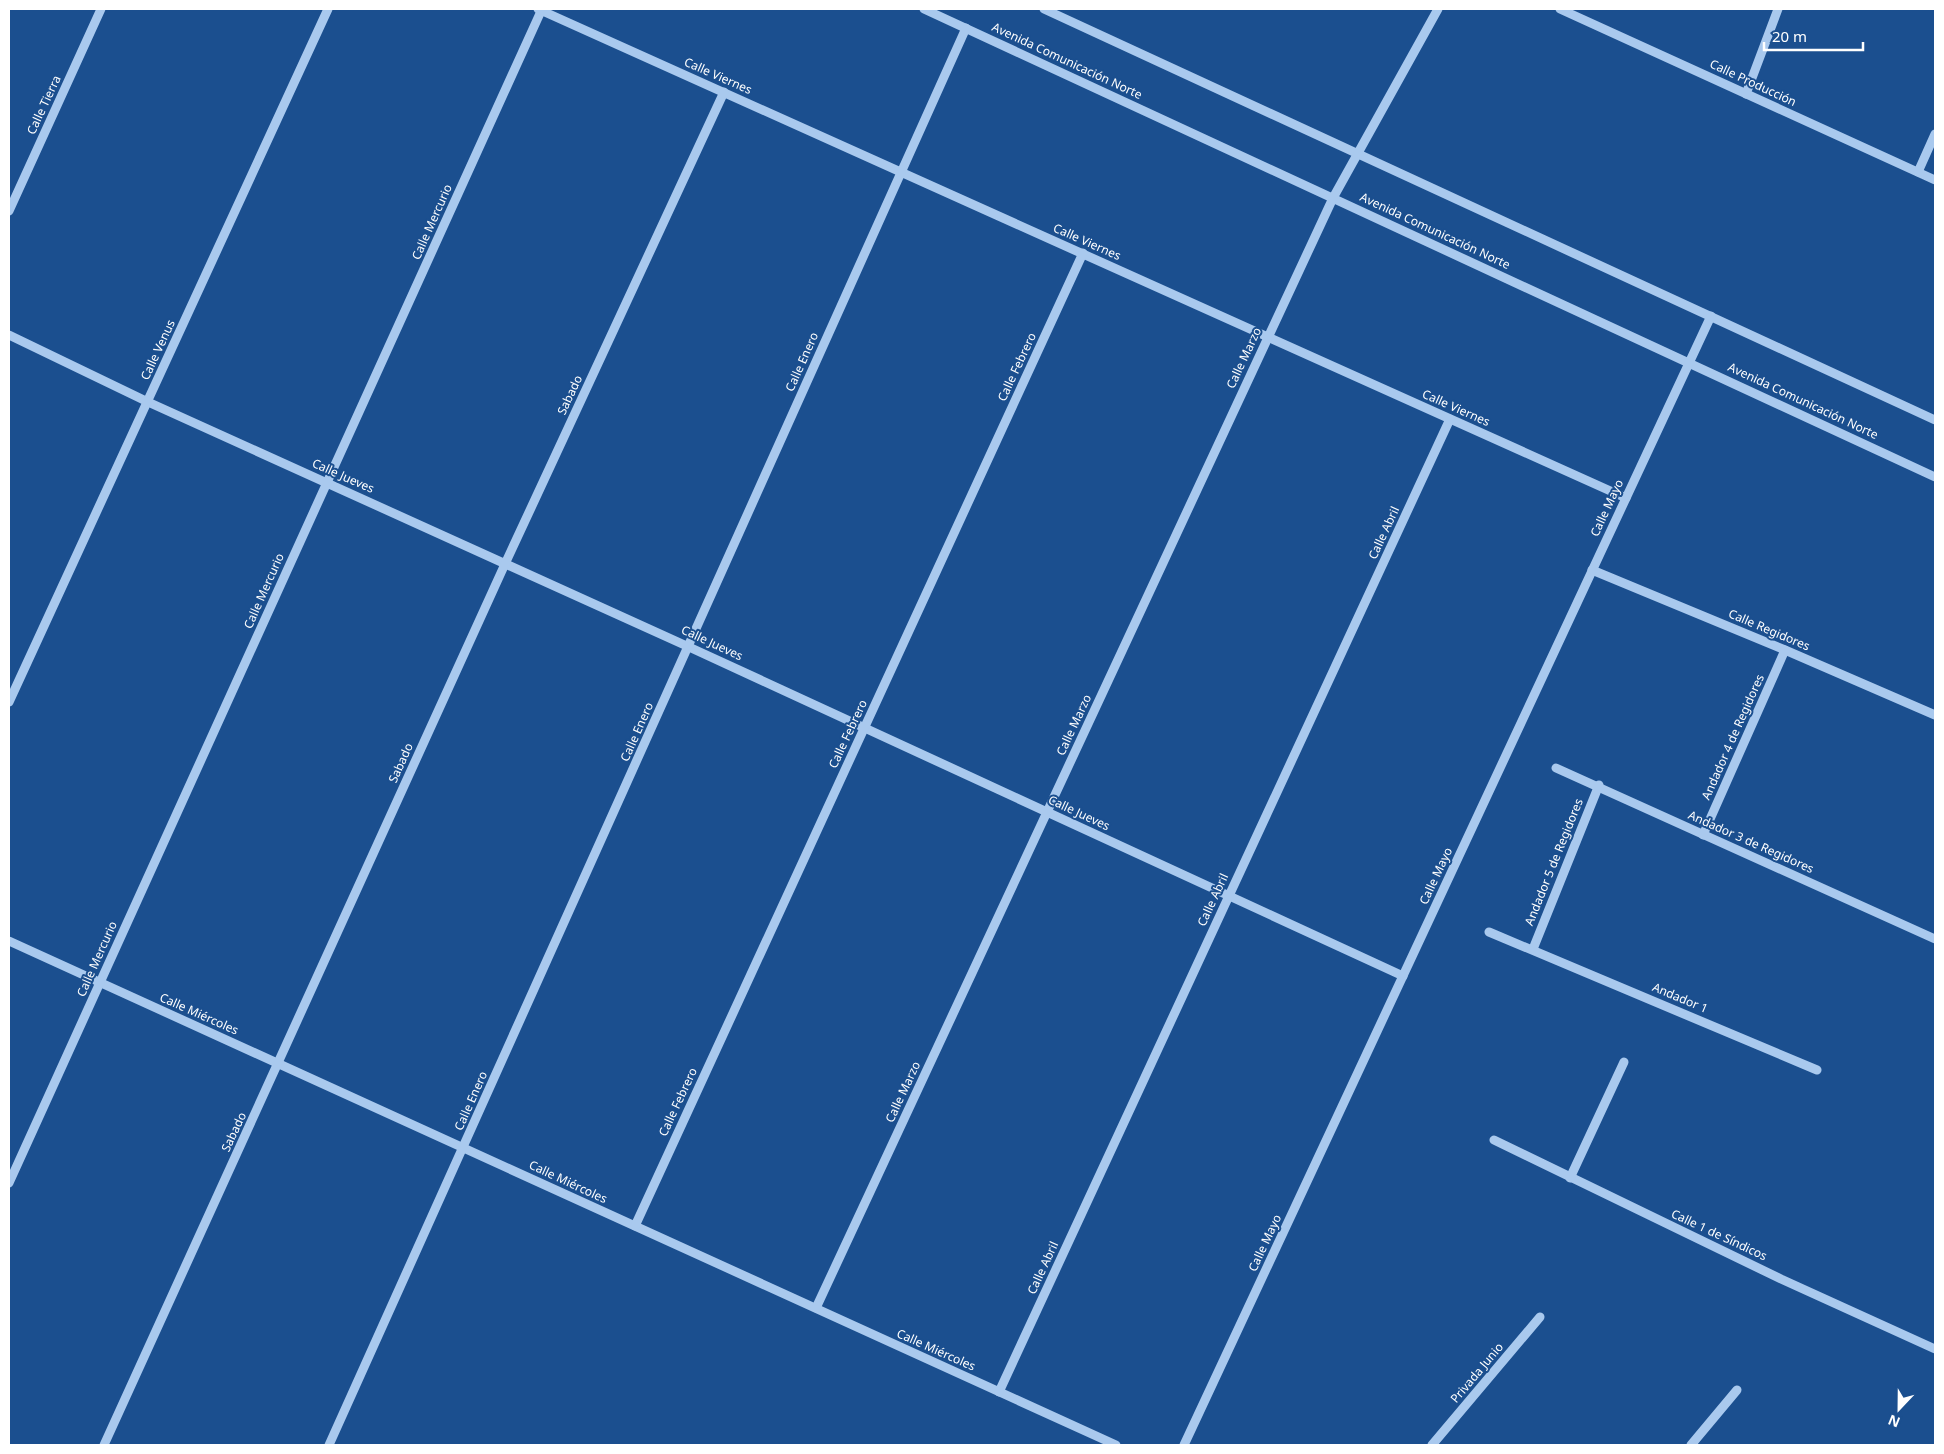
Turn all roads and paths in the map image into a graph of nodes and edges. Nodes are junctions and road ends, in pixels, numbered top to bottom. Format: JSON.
{"nodes":[{"id":1,"x":101,"y":9,"type":"edge"},
{"id":2,"x":328,"y":9,"type":"edge"},
{"id":3,"x":541,"y":9,"type":"edge"},
{"id":4,"x":924,"y":9,"type":"edge"},
{"id":5,"x":1044,"y":9,"type":"edge"},
{"id":6,"x":1438,"y":9,"type":"edge"},
{"id":7,"x":1560,"y":9,"type":"edge"},
{"id":8,"x":1778,"y":9,"type":"edge"},
{"id":9,"x":966,"y":28,"type":"junction"},
{"id":10,"x":724,"y":92,"type":"junction"},
{"id":11,"x":1746,"y":94,"type":"junction"},
{"id":12,"x":1935,"y":134,"type":"edge"},
{"id":13,"x":1357,"y":153,"type":"junction"},
{"id":14,"x":902,"y":172,"type":"junction"},
{"id":15,"x":1918,"y":172,"type":"junction"},
{"id":16,"x":1935,"y":180,"type":"edge"},
{"id":17,"x":1333,"y":198,"type":"junction"},
{"id":18,"x":9,"y":211,"type":"edge"},
{"id":19,"x":1083,"y":253,"type":"junction"},
{"id":20,"x":1711,"y":316,"type":"junction"},
{"id":21,"x":9,"y":336,"type":"edge"},
{"id":22,"x":1268,"y":337,"type":"junction"},
{"id":23,"x":1689,"y":362,"type":"junction"},
{"id":24,"x":148,"y":402,"type":"junction"},
{"id":25,"x":1450,"y":419,"type":"junction"},
{"id":26,"x":1935,"y":420,"type":"edge"},
{"id":27,"x":1935,"y":477,"type":"edge"},
{"id":28,"x":327,"y":483,"type":"junction"},
{"id":29,"x":1626,"y":498,"type":"junction"},
{"id":30,"x":505,"y":564,"type":"junction"},
{"id":31,"x":1592,"y":570,"type":"junction"},
{"id":32,"x":689,"y":646,"type":"junction"},
{"id":33,"x":1785,"y":650,"type":"junction"},
{"id":34,"x":9,"y":702,"type":"edge"},
{"id":35,"x":1935,"y":715,"type":"edge"},
{"id":36,"x":865,"y":728,"type":"junction"},
{"id":37,"x":1556,"y":768,"type":"dead end"},
{"id":38,"x":1599,"y":785,"type":"junction"},
{"id":39,"x":1047,"y":812,"type":"junction"},
{"id":40,"x":1704,"y":835,"type":"junction"},
{"id":41,"x":1229,"y":896,"type":"junction"},
{"id":42,"x":1489,"y":932,"type":"dead end"},
{"id":43,"x":1935,"y":939,"type":"edge"},
{"id":44,"x":9,"y":941,"type":"edge"},
{"id":45,"x":1532,"y":949,"type":"junction"},
{"id":46,"x":1403,"y":976,"type":"junction"},
{"id":47,"x":100,"y":983,"type":"junction"},
{"id":48,"x":1624,"y":1062,"type":"dead end"},
{"id":49,"x":280,"y":1063,"type":"junction"},
{"id":50,"x":1817,"y":1070,"type":"dead end"},
{"id":51,"x":1494,"y":1140,"type":"dead end"},
{"id":52,"x":464,"y":1148,"type":"junction"},
{"id":53,"x":1570,"y":1178,"type":"junction"},
{"id":54,"x":9,"y":1183,"type":"edge"},
{"id":55,"x":634,"y":1226,"type":"junction"},
{"id":56,"x":816,"y":1308,"type":"junction"},
{"id":57,"x":1540,"y":1317,"type":"dead end"},
{"id":58,"x":1935,"y":1349,"type":"edge"},
{"id":59,"x":1737,"y":1390,"type":"dead end"},
{"id":60,"x":999,"y":1392,"type":"junction"},
{"id":61,"x":104,"y":1445,"type":"edge"},
{"id":62,"x":329,"y":1445,"type":"edge"},
{"id":63,"x":1116,"y":1445,"type":"edge"},
{"id":64,"x":1184,"y":1445,"type":"edge"},
{"id":65,"x":1432,"y":1445,"type":"edge"},
{"id":66,"x":1691,"y":1445,"type":"edge"}],
"edges":[{"from":1,"to":18,"type":"street","name":"Calle Tierra"},
{"from":2,"to":24,"type":"street","name":"Calle Venus"},
{"from":3,"to":10,"type":"street","name":"Calle Viernes"},
{"from":3,"to":28,"type":"street","name":"Calle Mercurio"},
{"from":4,"to":9,"type":"street","name":"Avenida Comunicación Norte"},
{"from":5,"to":13,"type":"street"},
{"from":6,"to":13,"type":"street","name":"Calle Marzo"},
{"from":7,"to":11,"type":"street","name":"Calle Producción"},
{"from":8,"to":11,"type":"street"},
{"from":9,"to":14,"type":"street","name":"Calle Enero"},
{"from":9,"to":17,"type":"street","name":"Avenida Comunicación Norte"},
{"from":10,"to":14,"type":"street","name":"Calle Viernes"},
{"from":10,"to":30,"type":"street","name":"Sabado"},
{"from":11,"to":15,"type":"street","name":"Calle Producción"},
{"from":12,"to":15,"type":"street"},
{"from":13,"to":17,"type":"street","name":"Calle Marzo"},
{"from":13,"to":20,"type":"street"},
{"from":14,"to":19,"type":"street","name":"Calle Viernes"},
{"from":14,"to":32,"type":"street","name":"Calle Enero"},
{"from":15,"to":16,"type":"street","name":"Calle Producción"},
{"from":17,"to":22,"type":"street","name":"Calle Marzo"},
{"from":17,"to":23,"type":"street","name":"Avenida Comunicación Norte"},
{"from":19,"to":22,"type":"street","name":"Calle Viernes"},
{"from":19,"to":36,"type":"street","name":"Calle Febrero"},
{"from":20,"to":23,"type":"street","name":"Calle Mayo"},
{"from":20,"to":26,"type":"street"},
{"from":21,"to":24,"type":"street","name":"Calle Jueves"},
{"from":22,"to":25,"type":"street","name":"Calle Viernes"},
{"from":22,"to":39,"type":"street","name":"Calle Marzo"},
{"from":23,"to":27,"type":"street","name":"Avenida Comunicación Norte"},
{"from":23,"to":29,"type":"street","name":"Calle Mayo"},
{"from":24,"to":28,"type":"street","name":"Calle Jueves"},
{"from":24,"to":34,"type":"street","name":"Calle Venus"},
{"from":25,"to":29,"type":"street","name":"Calle Viernes"},
{"from":25,"to":41,"type":"street","name":"Calle Abril"},
{"from":28,"to":30,"type":"street","name":"Calle Jueves"},
{"from":28,"to":47,"type":"street","name":"Calle Mercurio"},
{"from":29,"to":31,"type":"street","name":"Calle Mayo"},
{"from":30,"to":32,"type":"street","name":"Calle Jueves"},
{"from":30,"to":49,"type":"street","name":"Sabado"},
{"from":31,"to":33,"type":"street","name":"Calle Regidores"},
{"from":31,"to":46,"type":"street","name":"Calle Mayo"},
{"from":32,"to":36,"type":"street","name":"Calle Jueves"},
{"from":32,"to":52,"type":"street","name":"Calle Enero"},
{"from":33,"to":35,"type":"street","name":"Calle Regidores"},
{"from":33,"to":40,"type":"street","name":"Andador 4 de Regidores"},
{"from":36,"to":39,"type":"street","name":"Calle Jueves"},
{"from":36,"to":55,"type":"street","name":"Calle Febrero"},
{"from":37,"to":38,"type":"street","name":"Andador 3 de Regidores"},
{"from":38,"to":40,"type":"street","name":"Andador 3 de Regidores"},
{"from":38,"to":45,"type":"street","name":"Andador 5 de Regidores"},
{"from":39,"to":41,"type":"street","name":"Calle Jueves"},
{"from":39,"to":56,"type":"street","name":"Calle Marzo"},
{"from":40,"to":43,"type":"street","name":"Andador 3 de Regidores"},
{"from":41,"to":46,"type":"street","name":"Calle Jueves"},
{"from":41,"to":60,"type":"street","name":"Calle Abril"},
{"from":42,"to":45,"type":"street","name":"Andador 1"},
{"from":44,"to":47,"type":"street","name":"Calle Miércoles"},
{"from":45,"to":50,"type":"street","name":"Andador 1"},
{"from":46,"to":64,"type":"street","name":"Calle Mayo"},
{"from":47,"to":49,"type":"street","name":"Calle Miércoles"},
{"from":47,"to":54,"type":"street","name":"Calle Mercurio"},
{"from":48,"to":53,"type":"street"},
{"from":49,"to":52,"type":"street","name":"Calle Miércoles"},
{"from":49,"to":61,"type":"street","name":"Sabado"},
{"from":51,"to":53,"type":"street","name":"Calle 1 de Síndicos"},
{"from":52,"to":55,"type":"street","name":"Calle Miércoles"},
{"from":52,"to":62,"type":"street","name":"Calle Enero"},
{"from":53,"to":58,"type":"street","name":"Calle 1 de Síndicos"},
{"from":55,"to":56,"type":"street","name":"Calle Miércoles"},
{"from":56,"to":60,"type":"street","name":"Calle Miércoles"},
{"from":57,"to":65,"type":"street","name":"Privada Junio"},
{"from":59,"to":66,"type":"street"},
{"from":60,"to":63,"type":"street","name":"Calle Miércoles"}]}
